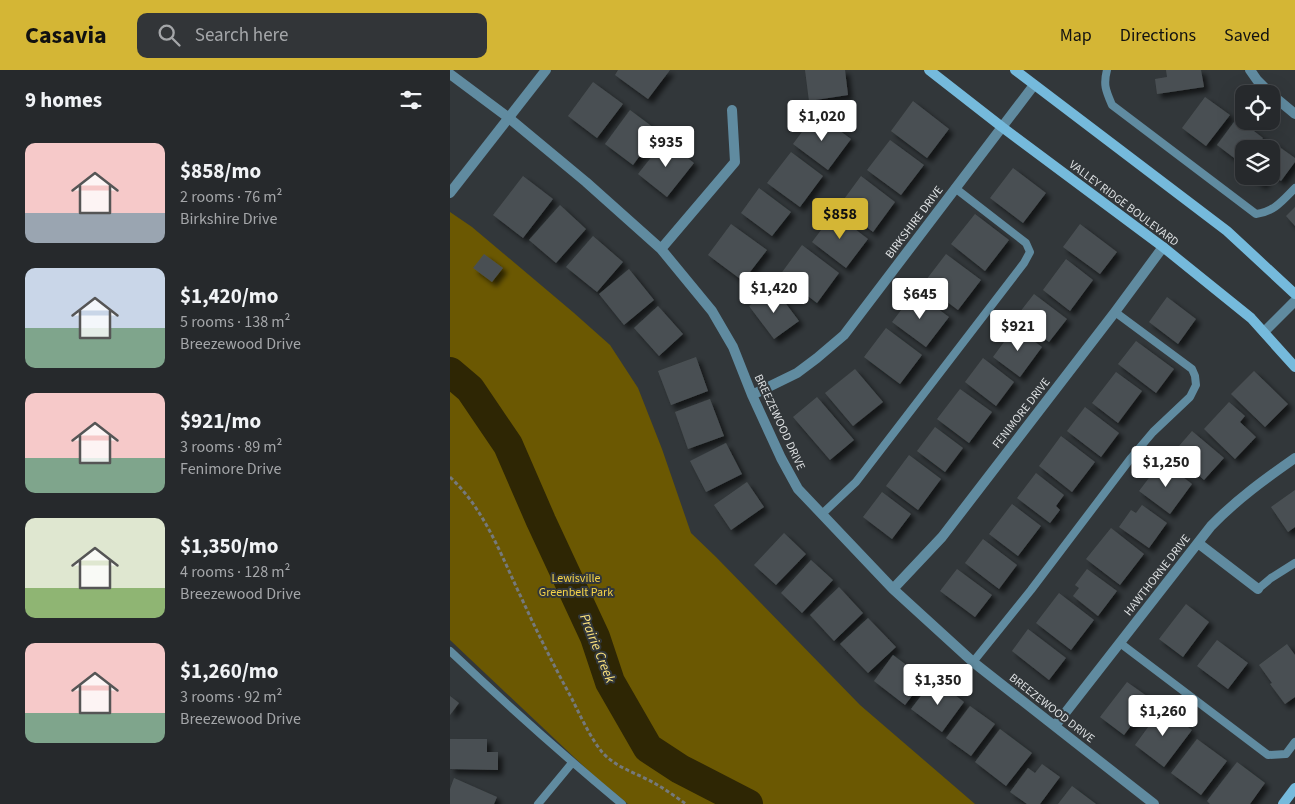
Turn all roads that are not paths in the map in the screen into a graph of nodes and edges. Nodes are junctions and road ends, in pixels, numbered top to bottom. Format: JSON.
{"nodes":[{"id":1,"x":546,"y":70,"type":"edge"},
{"id":2,"x":929,"y":70,"type":"edge"},
{"id":3,"x":1015,"y":70,"type":"edge"},
{"id":4,"x":1107,"y":70,"type":"edge"},
{"id":5,"x":1250,"y":70,"type":"edge"},
{"id":6,"x":450,"y":74,"type":"edge"},
{"id":7,"x":1034,"y":85,"type":"junction"},
{"id":8,"x":1261,"y":85,"type":"edge"},
{"id":9,"x":1280,"y":102,"type":"edge"},
{"id":10,"x":732,"y":110,"type":"dead end"},
{"id":11,"x":1295,"y":114,"type":"edge"},
{"id":12,"x":509,"y":118,"type":"junction"},
{"id":13,"x":1002,"y":127,"type":"junction"},
{"id":14,"x":955,"y":188,"type":"junction"},
{"id":15,"x":1295,"y":188,"type":"edge"},
{"id":16,"x":450,"y":192,"type":"edge"},
{"id":17,"x":1163,"y":248,"type":"junction"},
{"id":18,"x":661,"y":249,"type":"junction"},
{"id":19,"x":1295,"y":294,"type":"edge"},
{"id":20,"x":1295,"y":301,"type":"edge"},
{"id":21,"x":1115,"y":312,"type":"junction"},
{"id":22,"x":1264,"y":332,"type":"junction"},
{"id":23,"x":1295,"y":367,"type":"edge"},
{"id":24,"x":752,"y":395,"type":"junction"},
{"id":25,"x":1295,"y":458,"type":"edge"},
{"id":26,"x":822,"y":514,"type":"junction"},
{"id":27,"x":1198,"y":544,"type":"junction"},
{"id":28,"x":1295,"y":563,"type":"edge"},
{"id":29,"x":893,"y":589,"type":"junction"},
{"id":30,"x":1258,"y":589,"type":"joint"},
{"id":31,"x":1120,"y":643,"type":"junction"},
{"id":32,"x":450,"y":651,"type":"edge"},
{"id":33,"x":973,"y":662,"type":"junction"},
{"id":34,"x":1055,"y":726,"type":"junction"},
{"id":35,"x":1295,"y":742,"type":"edge"},
{"id":36,"x":572,"y":763,"type":"junction"},
{"id":37,"x":1295,"y":788,"type":"edge"},
{"id":38,"x":538,"y":804,"type":"edge"},
{"id":39,"x":622,"y":804,"type":"edge"},
{"id":40,"x":1154,"y":804,"type":"edge"},
{"id":41,"x":1283,"y":804,"type":"edge"}],
"edges":[{"from":1,"to":12,"type":"street"},
{"from":2,"to":13,"type":"main road","name":"VALLEY RIDGE BOULEVARD"},
{"from":3,"to":7,"type":"main road"},
{"from":4,"to":15,"type":"lane"},
{"from":5,"to":8,"type":"street"},
{"from":6,"to":12,"type":"street","name":"BREEZEWOOD DRIVE"},
{"from":7,"to":13,"type":"street","name":"BIRKSHIRE DRIVE"},
{"from":7,"to":19,"type":"main road"},
{"from":9,"to":11,"type":"street"},
{"from":10,"to":18,"type":"street"},
{"from":12,"to":16,"type":"street"},
{"from":12,"to":18,"type":"street","name":"BREEZEWOOD DRIVE"},
{"from":13,"to":14,"type":"street","name":"BIRKSHIRE DRIVE"},
{"from":13,"to":17,"type":"main road","name":"VALLEY RIDGE BOULEVARD"},
{"from":14,"to":24,"type":"street","name":"BIRKSHIRE DRIVE"},
{"from":14,"to":26,"type":"lane"},
{"from":17,"to":21,"type":"street","name":"FENIMORE DRIVE"},
{"from":17,"to":22,"type":"main road","name":"VALLEY RIDGE BOULEVARD"},
{"from":18,"to":24,"type":"street","name":"BREEZEWOOD DRIVE"},
{"from":20,"to":22,"type":"street"},
{"from":21,"to":29,"type":"street","name":"FENIMORE DRIVE"},
{"from":21,"to":33,"type":"lane"},
{"from":22,"to":23,"type":"main road","name":"VALLEY RIDGE BOULEVARD"},
{"from":24,"to":26,"type":"street","name":"BREEZEWOOD DRIVE"},
{"from":25,"to":27,"type":"street","name":"HAWTHORNE DRIVE"},
{"from":26,"to":29,"type":"street","name":"BREEZEWOOD DRIVE"},
{"from":27,"to":30,"type":"street"},
{"from":27,"to":31,"type":"street","name":"HAWTHORNE DRIVE"},
{"from":28,"to":30,"type":"lane"},
{"from":29,"to":33,"type":"street","name":"BREEZEWOOD DRIVE"},
{"from":31,"to":34,"type":"street","name":"HAWTHORNE DRIVE"},
{"from":31,"to":35,"type":"lane"},
{"from":32,"to":36,"type":"lane"},
{"from":33,"to":34,"type":"street","name":"BREEZEWOOD DRIVE"},
{"from":34,"to":40,"type":"street","name":"BREEZEWOOD DRIVE"},
{"from":36,"to":38,"type":"lane"},
{"from":36,"to":39,"type":"lane"},
{"from":37,"to":41,"type":"main road"}]}
